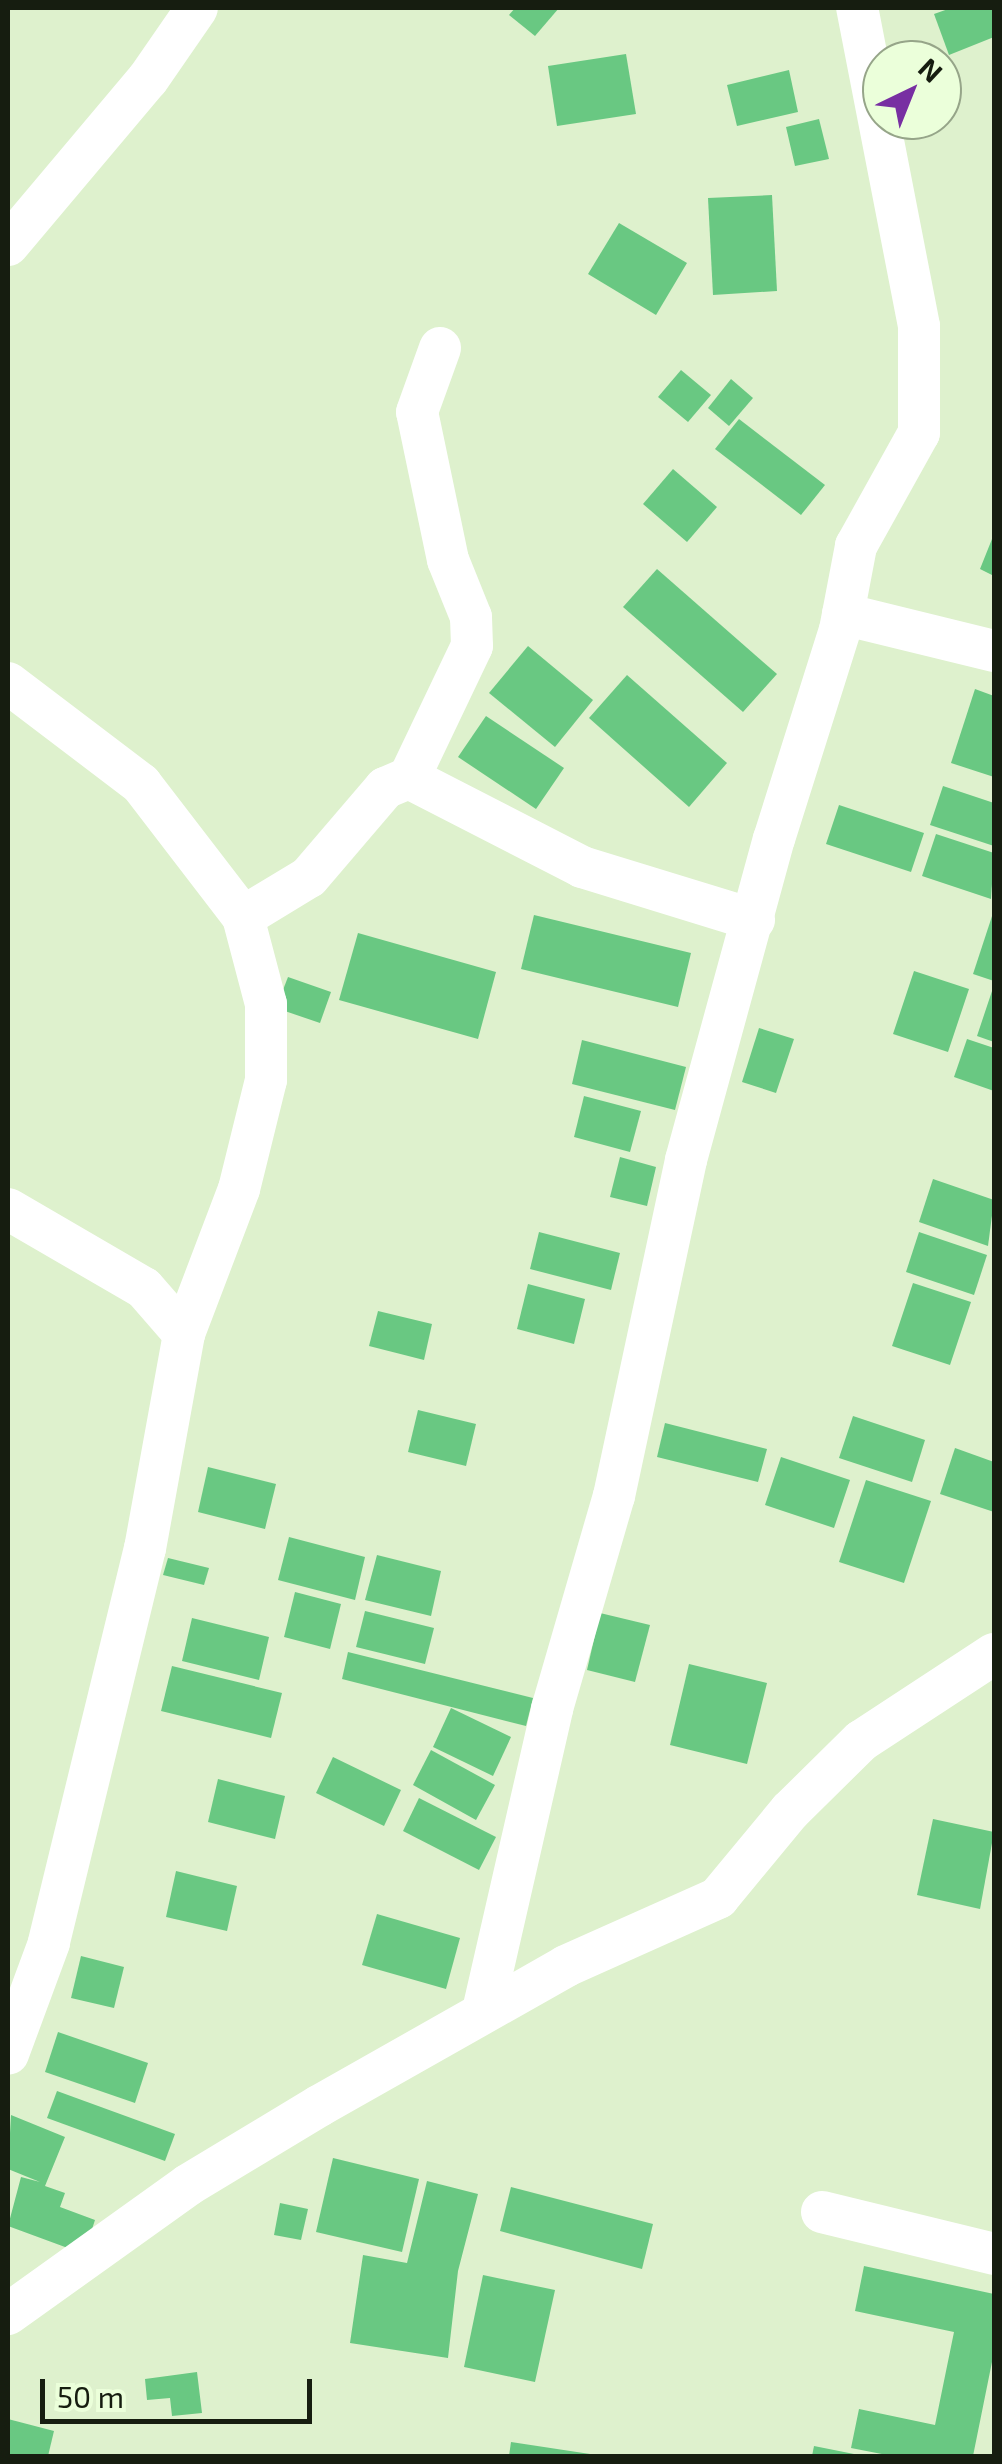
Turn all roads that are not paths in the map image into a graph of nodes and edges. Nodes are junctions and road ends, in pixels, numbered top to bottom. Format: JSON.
{"nodes":[{"id":1,"x":198,"y":8,"type":"edge"},
{"id":2,"x":857,"y":8,"type":"edge"},
{"id":3,"x":8,"y":245,"type":"edge"},
{"id":4,"x":440,"y":348,"type":"dead end"},
{"id":5,"x":843,"y":614,"type":"junction"},
{"id":6,"x":994,"y":651,"type":"edge"},
{"id":7,"x":8,"y":683,"type":"edge"},
{"id":8,"x":409,"y":778,"type":"junction"},
{"id":9,"x":243,"y":918,"type":"junction"},
{"id":10,"x":754,"y":920,"type":"junction"},
{"id":11,"x":8,"y":1209,"type":"edge"},
{"id":12,"x":184,"y":1334,"type":"junction"},
{"id":13,"x":994,"y":1654,"type":"edge"},
{"id":14,"x":483,"y":2011,"type":"junction"},
{"id":15,"x":8,"y":2054,"type":"edge"},
{"id":16,"x":822,"y":2212,"type":"dead end"},
{"id":17,"x":994,"y":2254,"type":"edge"},
{"id":18,"x":8,"y":2314,"type":"edge"}],
"edges":[{"from":1,"to":3,"type":"street"},
{"from":2,"to":5,"type":"street"},
{"from":4,"to":8,"type":"street"},
{"from":5,"to":6,"type":"street"},
{"from":5,"to":10,"type":"street"},
{"from":7,"to":9,"type":"street"},
{"from":8,"to":9,"type":"street"},
{"from":8,"to":10,"type":"street"},
{"from":9,"to":12,"type":"street"},
{"from":10,"to":14,"type":"street"},
{"from":11,"to":12,"type":"street"},
{"from":12,"to":15,"type":"street"},
{"from":13,"to":14,"type":"street"},
{"from":14,"to":18,"type":"street"},
{"from":16,"to":17,"type":"street"}]}
